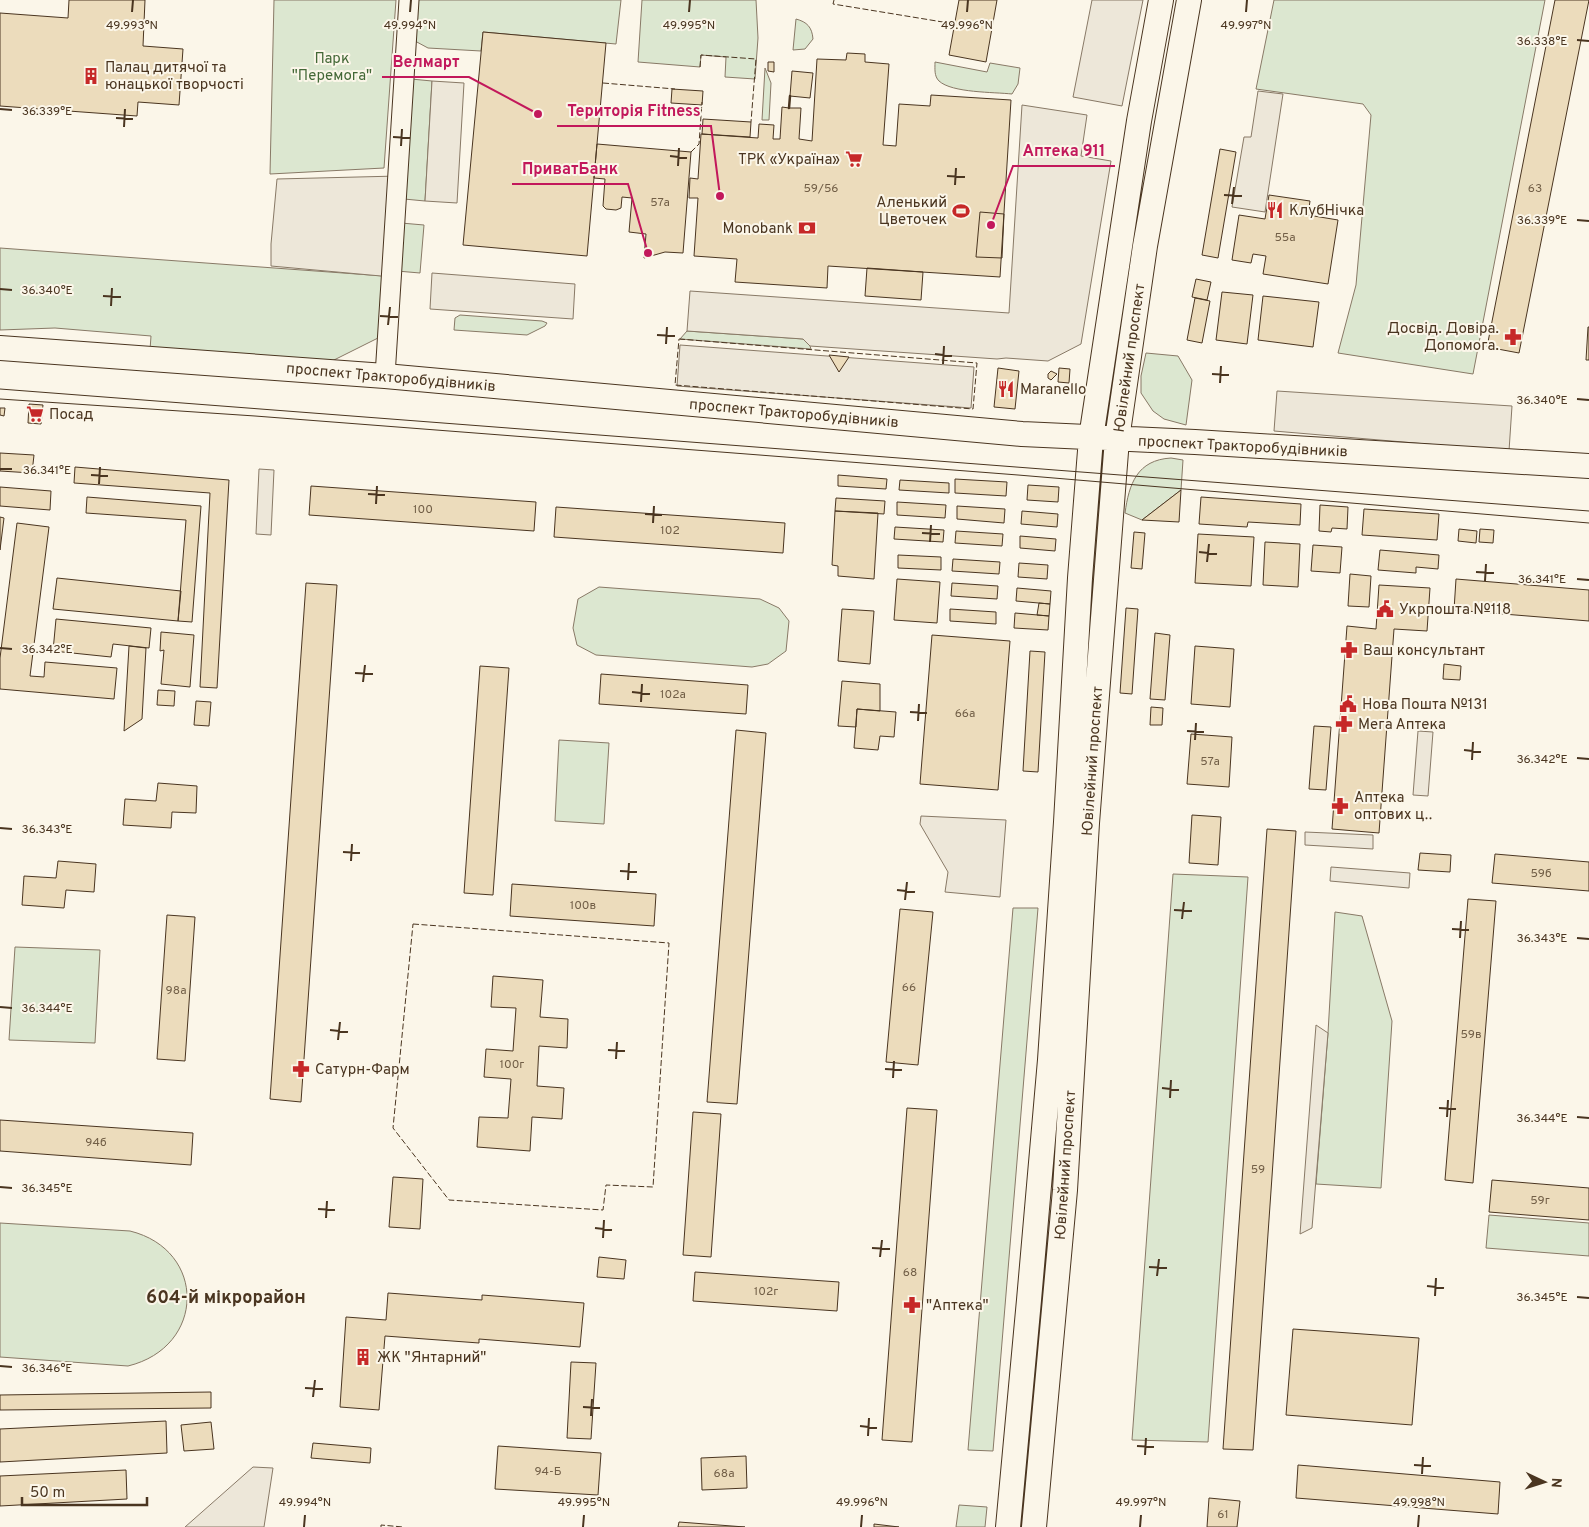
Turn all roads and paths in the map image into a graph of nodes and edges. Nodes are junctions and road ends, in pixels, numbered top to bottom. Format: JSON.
{"nodes":[{"id":1,"x":409,"y":0,"type":"edge"},
{"id":2,"x":1161,"y":0,"type":"edge"},
{"id":3,"x":1190,"y":0,"type":"edge"},
{"id":4,"x":0,"y":348,"type":"edge"},
{"id":5,"x":385,"y":376,"type":"junction"},
{"id":6,"x":1091,"y":438,"type":"junction"},
{"id":7,"x":1116,"y":439,"type":"junction"},
{"id":8,"x":1589,"y":466,"type":"edge"},
{"id":9,"x":1022,"y":1376,"type":"junction"},
{"id":10,"x":1047,"y":1378,"type":"junction"},
{"id":11,"x":1008,"y":1527,"type":"edge"},
{"id":12,"x":1034,"y":1527,"type":"edge"}],
"edges":[{"from":1,"to":5,"type":"street"},
{"from":2,"to":6,"type":"main road","name":"Ювілейний проспект"},
{"from":3,"to":7,"type":"main road","name":"Ювілейний проспект"},
{"from":4,"to":5,"type":"main road","name":"проспект Тракторобудівників"},
{"from":5,"to":6,"type":"main road","name":"проспект Тракторобудівників"},
{"from":6,"to":7,"type":"main road","name":"проспект Тракторобудівників"},
{"from":6,"to":9,"type":"main road","name":"Ювілейний проспект"},
{"from":7,"to":8,"type":"main road","name":"проспект Тракторобудівників"},
{"from":7,"to":10,"type":"main road","name":"Ювілейний проспект"},
{"from":9,"to":10,"type":"main road"},
{"from":9,"to":11,"type":"main road","name":"Ювілейний проспект"},
{"from":10,"to":12,"type":"main road","name":"Ювілейний проспект"}]}
